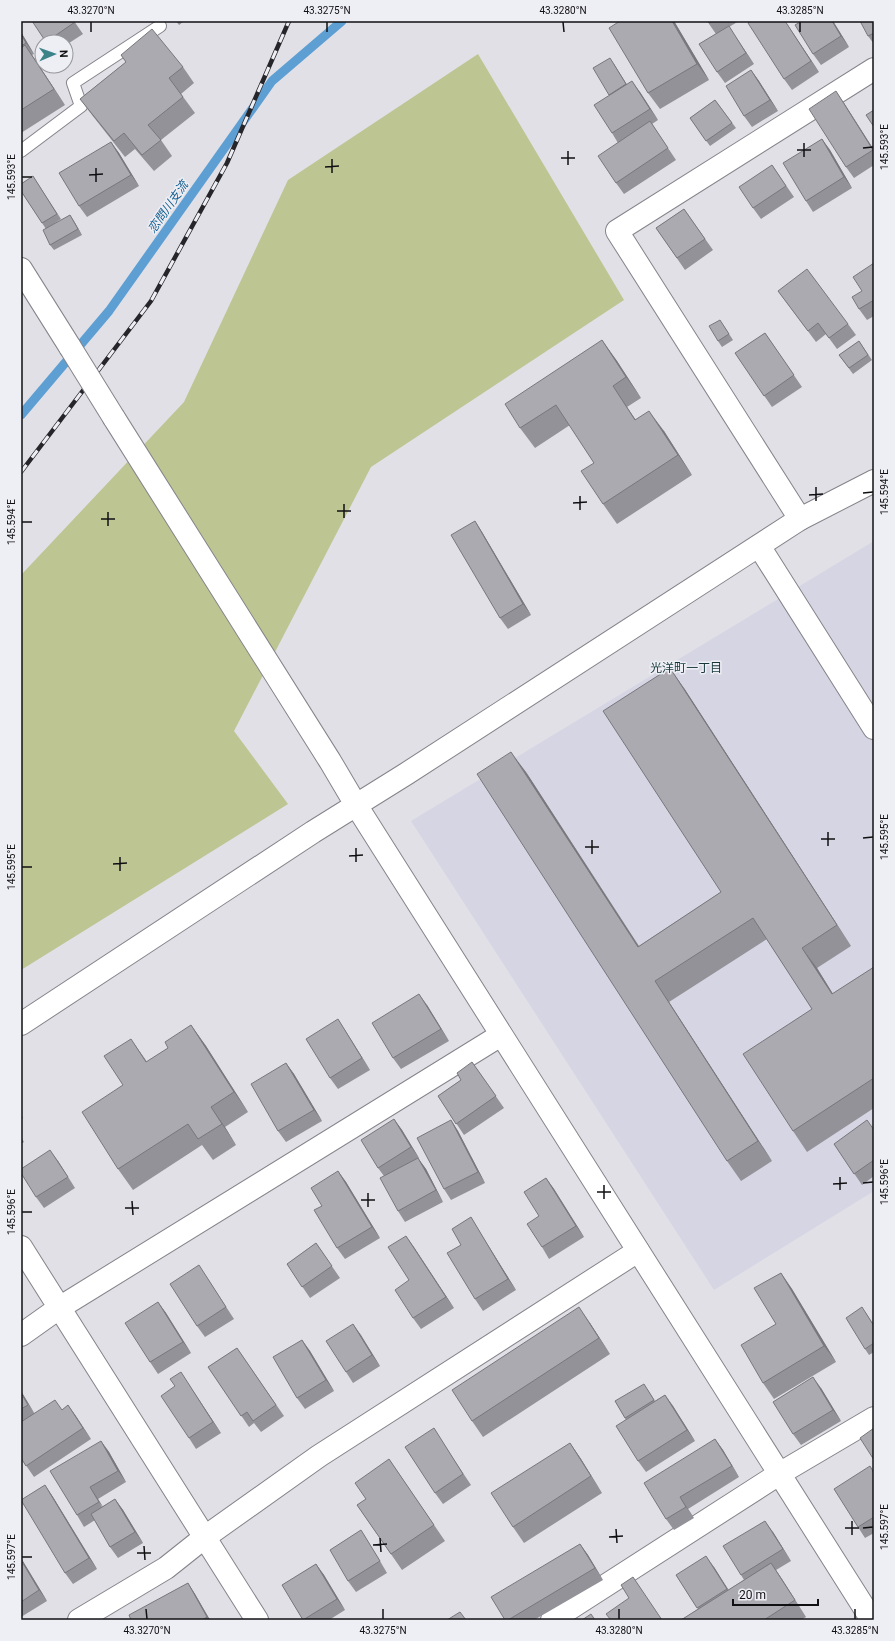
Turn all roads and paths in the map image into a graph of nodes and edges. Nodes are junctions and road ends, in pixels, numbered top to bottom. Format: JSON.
{"nodes":[{"id":1,"x":160,"y":26,"type":"dead end"},
{"id":2,"x":874,"y":69,"type":"edge"},
{"id":3,"x":21,"y":151,"type":"edge"},
{"id":4,"x":24,"y":281,"type":"edge"},
{"id":5,"x":874,"y":481,"type":"edge"},
{"id":6,"x":800,"y":519,"type":"junction"},
{"id":7,"x":759,"y":546,"type":"junction"},
{"id":8,"x":874,"y":728,"type":"edge"},
{"id":9,"x":356,"y":805,"type":"junction"},
{"id":10,"x":21,"y":1024,"type":"edge"},
{"id":11,"x":501,"y":1035,"type":"junction"},
{"id":12,"x":21,"y":1247,"type":"edge"},
{"id":13,"x":638,"y":1251,"type":"junction"},
{"id":14,"x":59,"y":1308,"type":"junction"},
{"id":15,"x":21,"y":1335,"type":"edge"},
{"id":16,"x":874,"y":1418,"type":"edge"},
{"id":17,"x":780,"y":1474,"type":"junction"},
{"id":18,"x":205,"y":1537,"type":"junction"},
{"id":19,"x":80,"y":1620,"type":"edge"},
{"id":20,"x":257,"y":1620,"type":"edge"},
{"id":21,"x":552,"y":1620,"type":"edge"},
{"id":22,"x":872,"y":1620,"type":"edge"}],
"edges":[{"from":1,"to":3,"type":"lane"},
{"from":2,"to":6,"type":"street"},
{"from":4,"to":9,"type":"street","bridge":true},
{"from":5,"to":6,"type":"street"},
{"from":6,"to":7,"type":"street"},
{"from":7,"to":8,"type":"street"},
{"from":7,"to":9,"type":"street"},
{"from":9,"to":10,"type":"street"},
{"from":9,"to":11,"type":"street"},
{"from":11,"to":13,"type":"street"},
{"from":11,"to":14,"type":"street"},
{"from":12,"to":14,"type":"street"},
{"from":13,"to":17,"type":"street"},
{"from":13,"to":18,"type":"street"},
{"from":14,"to":15,"type":"street"},
{"from":14,"to":18,"type":"street"},
{"from":16,"to":17,"type":"street"},
{"from":17,"to":21,"type":"street"},
{"from":17,"to":22,"type":"street"},
{"from":18,"to":19,"type":"street"},
{"from":18,"to":20,"type":"street"}]}
